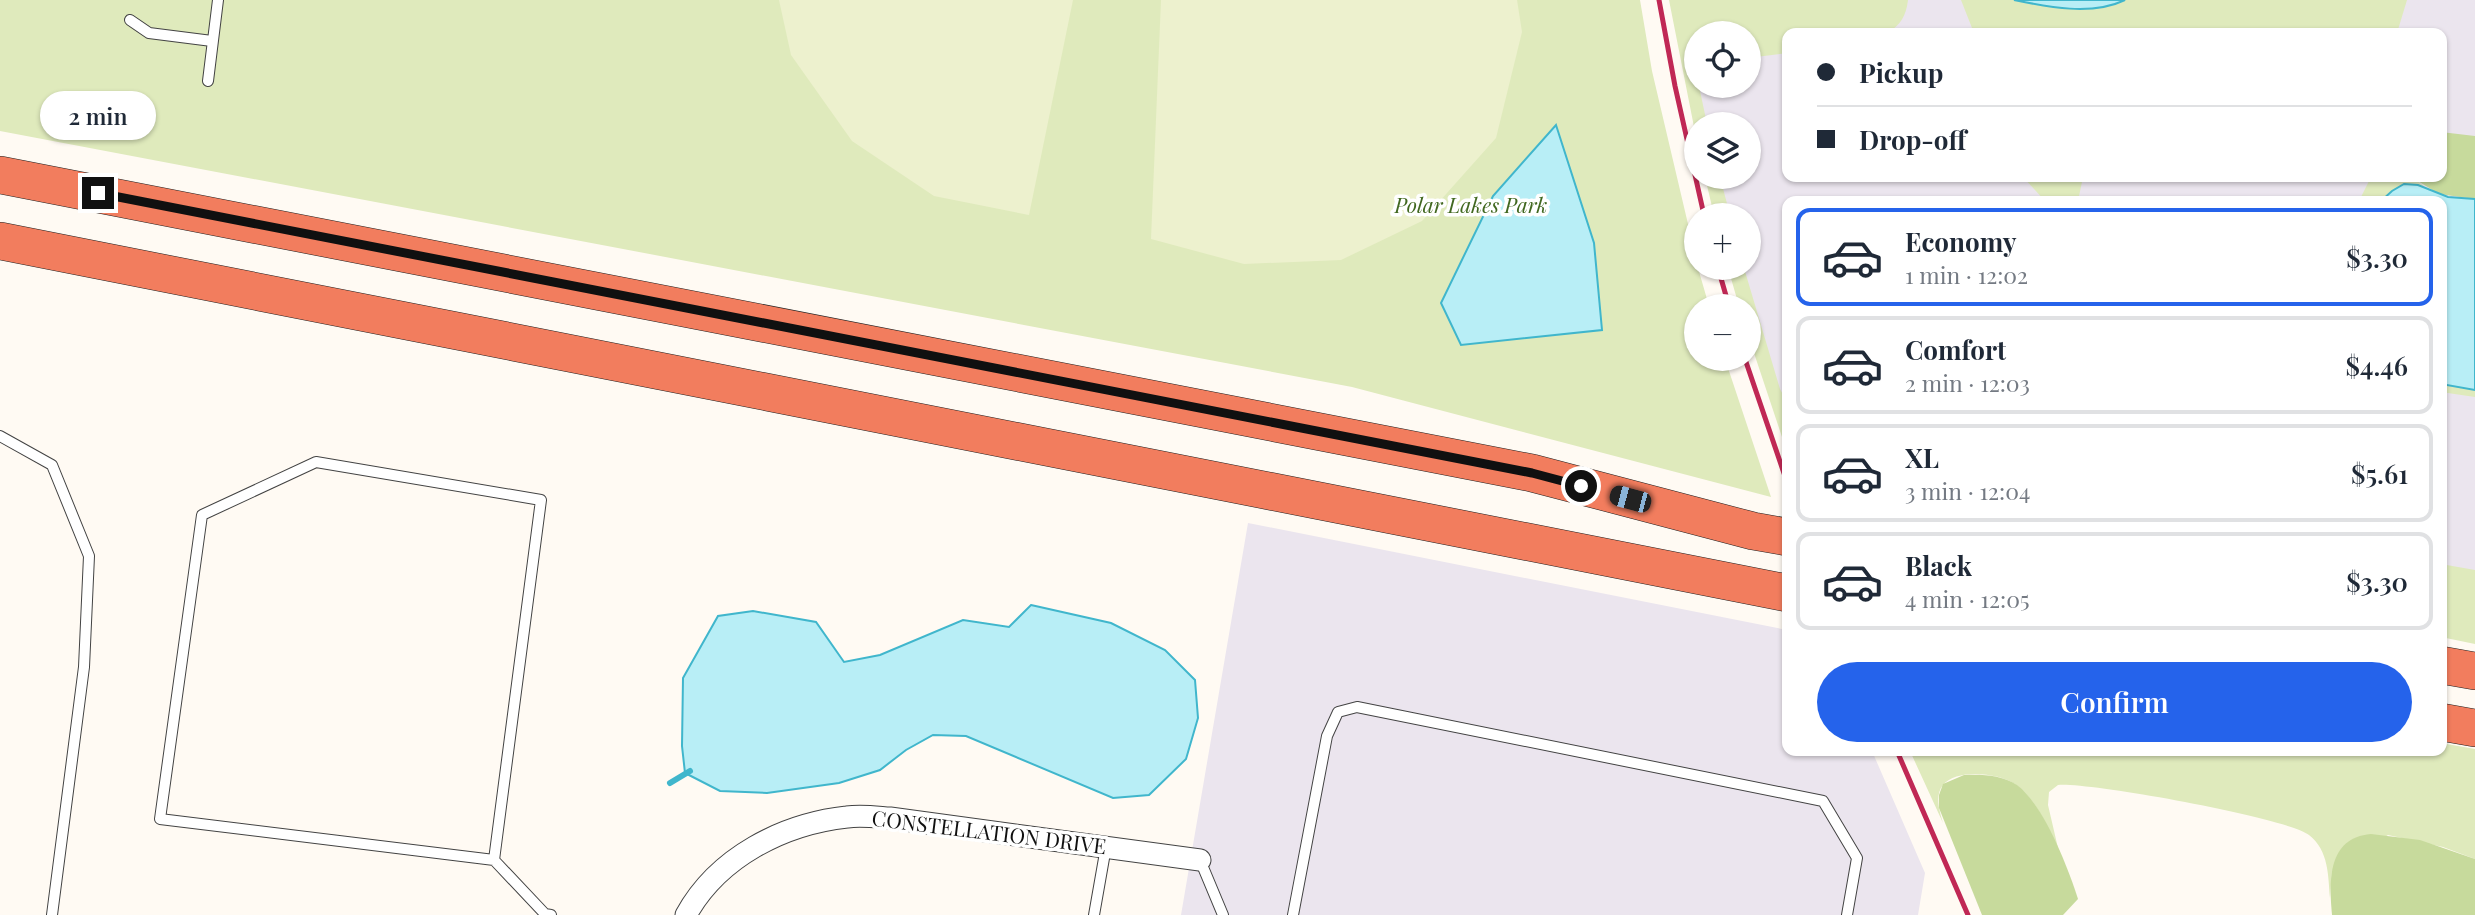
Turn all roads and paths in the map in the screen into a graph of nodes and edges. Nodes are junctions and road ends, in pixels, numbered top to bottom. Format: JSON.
{"nodes":[{"id":1,"x":218,"y":0,"type":"edge"},
{"id":2,"x":131,"y":20,"type":"dead end"},
{"id":3,"x":212,"y":41,"type":"junction"},
{"id":4,"x":208,"y":80,"type":"dead end"},
{"id":5,"x":0,"y":175,"type":"edge"},
{"id":6,"x":0,"y":241,"type":"edge"},
{"id":7,"x":0,"y":436,"type":"edge"},
{"id":8,"x":1782,"y":536,"type":"edge"},
{"id":9,"x":1782,"y":592,"type":"edge"},
{"id":10,"x":2447,"y":666,"type":"edge"},
{"id":11,"x":2475,"y":671,"type":"edge"},
{"id":12,"x":2447,"y":723,"type":"edge"},
{"id":13,"x":2475,"y":728,"type":"edge"},
{"id":14,"x":1106,"y":847,"type":"junction"},
{"id":15,"x":494,"y":860,"type":"junction"},
{"id":16,"x":1200,"y":860,"type":"joint"},
{"id":17,"x":52,"y":915,"type":"edge"},
{"id":18,"x":551,"y":915,"type":"edge"},
{"id":19,"x":686,"y":915,"type":"edge"},
{"id":20,"x":1094,"y":915,"type":"edge"},
{"id":21,"x":1223,"y":915,"type":"edge"},
{"id":22,"x":1293,"y":915,"type":"edge"},
{"id":23,"x":1847,"y":915,"type":"edge"}],
"edges":[{"from":1,"to":3,"type":"lane"},
{"from":2,"to":3,"type":"lane"},
{"from":3,"to":4,"type":"lane"},
{"from":5,"to":8,"type":"highway"},
{"from":6,"to":9,"type":"highway"},
{"from":7,"to":17,"type":"lane"},
{"from":10,"to":11,"type":"highway"},
{"from":12,"to":13,"type":"highway"},
{"from":14,"to":16,"type":"street","name":"CONSTELLATION DRIVE"},
{"from":14,"to":19,"type":"street","name":"CONSTELLATION DRIVE"},
{"from":14,"to":20,"type":"lane"},
{"from":15,"to":15,"type":"lane"},
{"from":15,"to":18,"type":"lane"},
{"from":16,"to":21,"type":"lane"},
{"from":22,"to":23,"type":"lane"}]}
